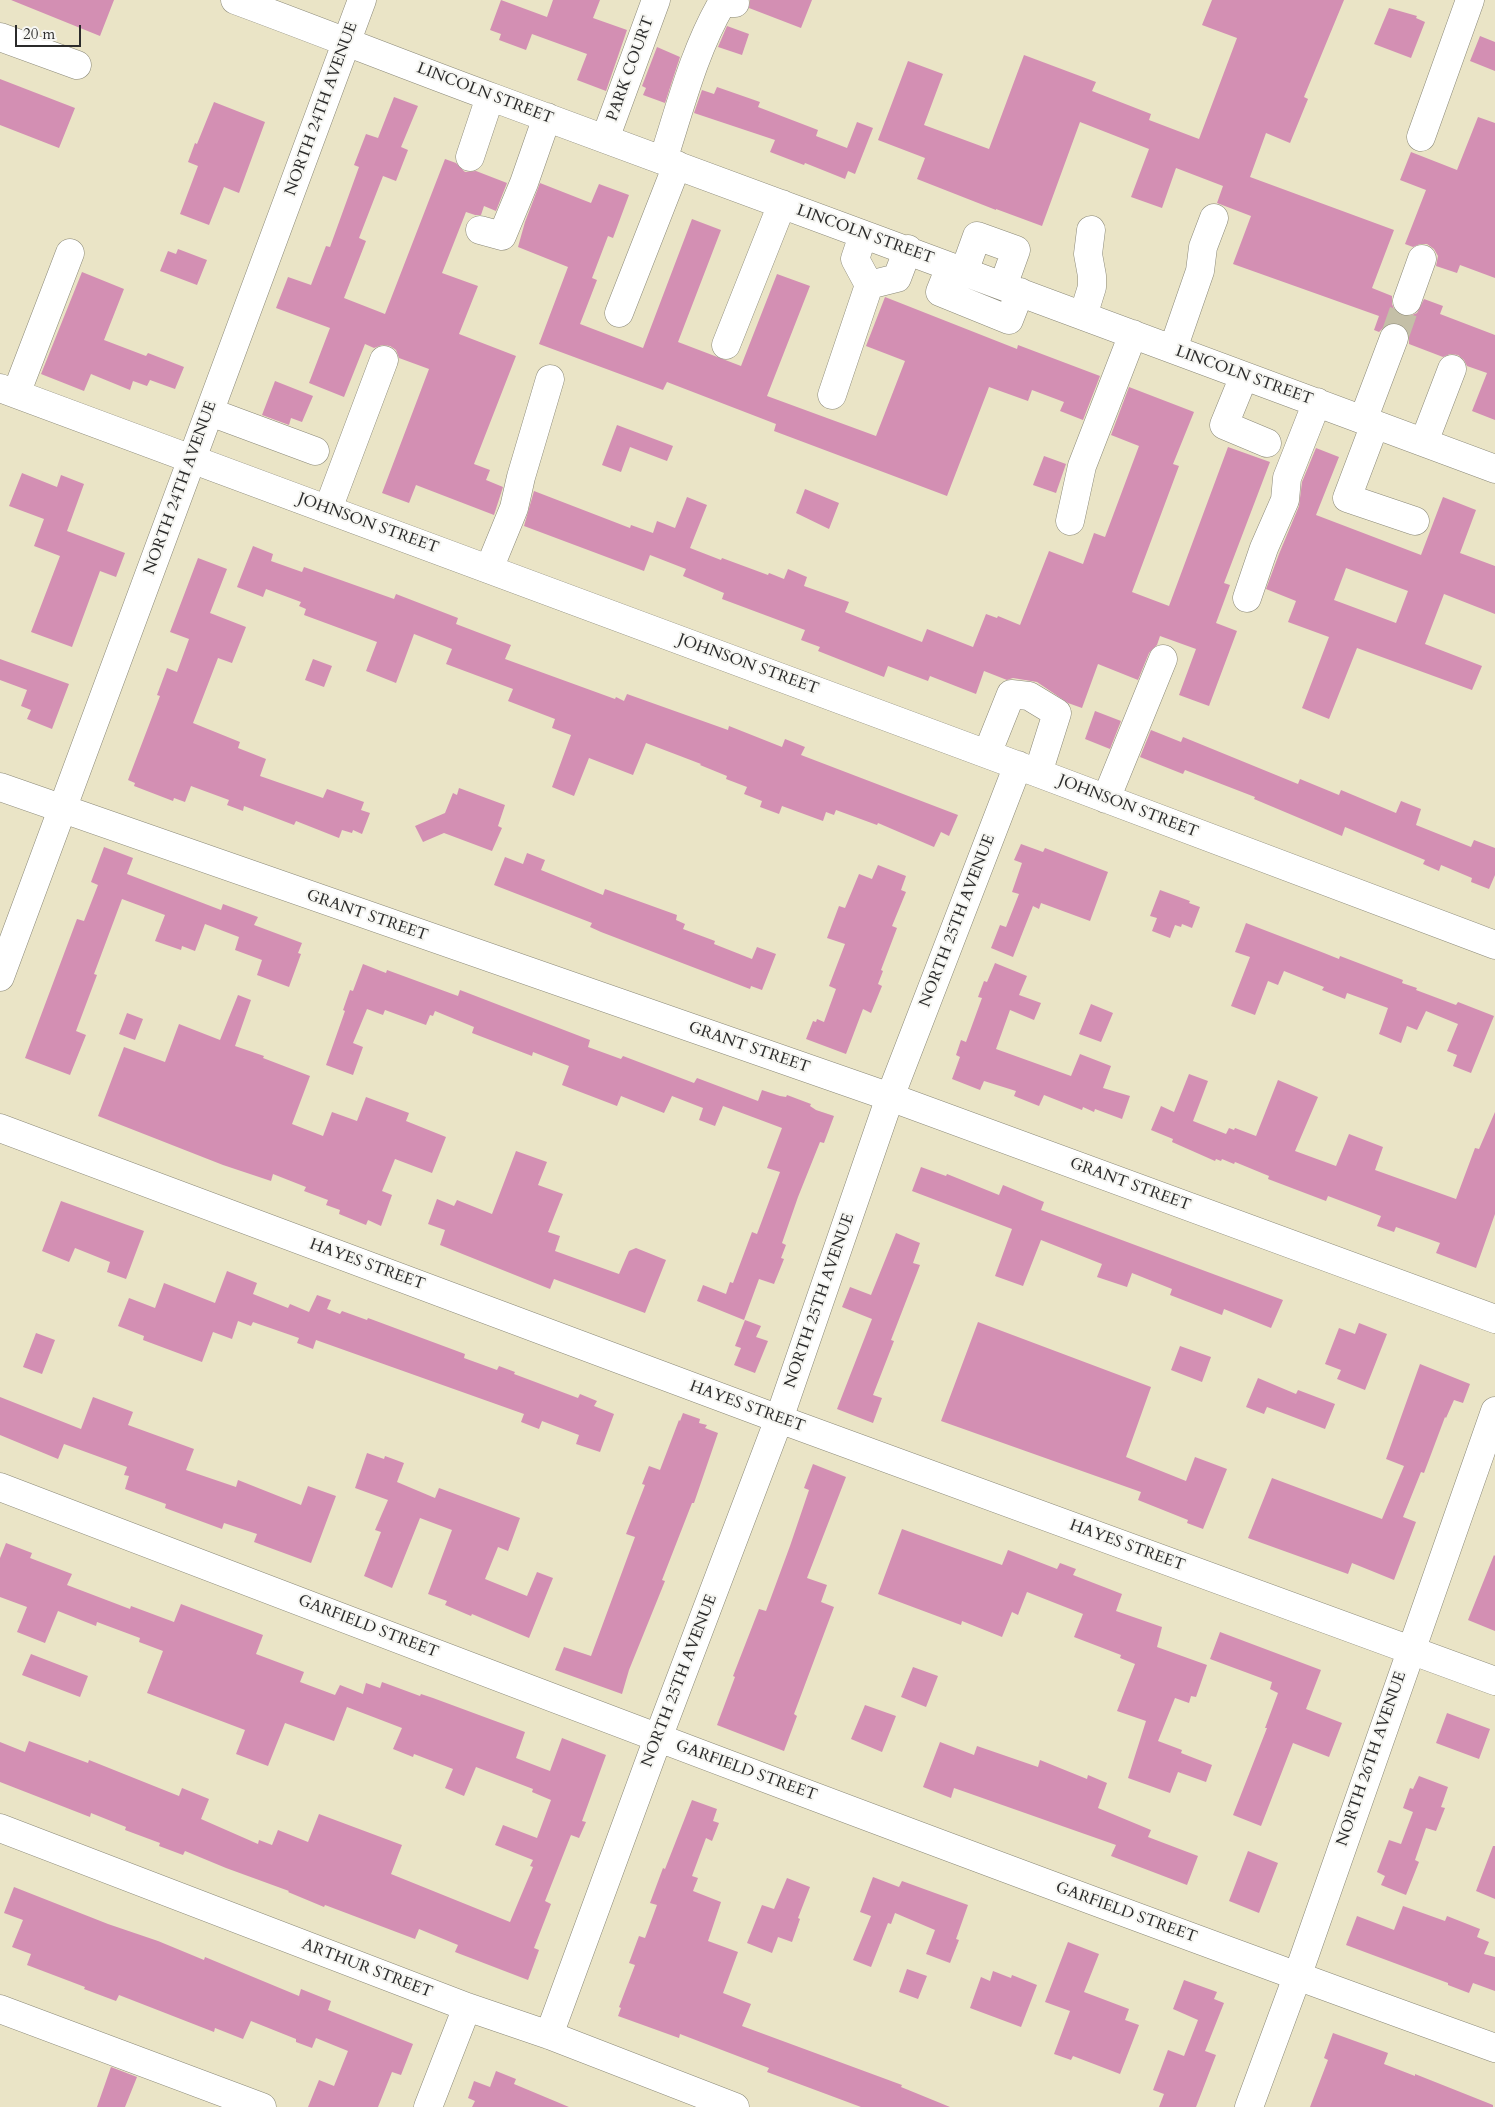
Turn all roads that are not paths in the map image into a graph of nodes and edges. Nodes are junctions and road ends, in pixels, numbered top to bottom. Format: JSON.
{"nodes":[{"id":1,"x":235,"y":0,"type":"edge"},
{"id":2,"x":362,"y":0,"type":"edge"},
{"id":3,"x":656,"y":0,"type":"edge"},
{"id":4,"x":1470,"y":0,"type":"edge"},
{"id":5,"x":736,"y":3,"type":"dead end"},
{"id":6,"x":0,"y":37,"type":"edge"},
{"id":7,"x":347,"y":41,"type":"junction"},
{"id":8,"x":78,"y":66,"type":"dead end"},
{"id":9,"x":490,"y":97,"type":"junction"},
{"id":10,"x":547,"y":117,"type":"junction"},
{"id":11,"x":1421,"y":137,"type":"dead end"},
{"id":12,"x":605,"y":138,"type":"junction"},
{"id":13,"x":470,"y":157,"type":"dead end"},
{"id":14,"x":670,"y":163,"type":"junction"},
{"id":15,"x":782,"y":204,"type":"junction"},
{"id":16,"x":1214,"y":218,"type":"dead end"},
{"id":17,"x":480,"y":230,"type":"dead end"},
{"id":18,"x":1091,"y":230,"type":"dead end"},
{"id":19,"x":863,"y":234,"type":"junction"},
{"id":20,"x":908,"y":250,"type":"junction"},
{"id":21,"x":70,"y":253,"type":"dead end"},
{"id":22,"x":1422,"y":259,"type":"dead end"},
{"id":23,"x":957,"y":269,"type":"junction"},
{"id":24,"x":869,"y":285,"type":"junction"},
{"id":25,"x":1011,"y":289,"type":"junction"},
{"id":26,"x":1407,"y":301,"type":"tunnel mouth"},
{"id":27,"x":619,"y":313,"type":"dead end"},
{"id":28,"x":1082,"y":316,"type":"junction"},
{"id":29,"x":1133,"y":334,"type":"junction"},
{"id":30,"x":1394,"y":338,"type":"tunnel mouth"},
{"id":31,"x":726,"y":345,"type":"dead end"},
{"id":32,"x":1173,"y":349,"type":"junction"},
{"id":33,"x":384,"y":360,"type":"dead end"},
{"id":34,"x":1452,"y":369,"type":"dead end"},
{"id":35,"x":1244,"y":376,"type":"junction"},
{"id":36,"x":550,"y":379,"type":"dead end"},
{"id":37,"x":8,"y":391,"type":"edge"},
{"id":38,"x":832,"y":395,"type":"dead end"},
{"id":39,"x":1317,"y":402,"type":"junction"},
{"id":40,"x":210,"y":412,"type":"junction"},
{"id":41,"x":1369,"y":422,"type":"junction"},
{"id":42,"x":1424,"y":442,"type":"junction"},
{"id":43,"x":1267,"y":443,"type":"dead end"},
{"id":44,"x":315,"y":451,"type":"dead end"},
{"id":45,"x":192,"y":459,"type":"junction"},
{"id":46,"x":1495,"y":469,"type":"edge"},
{"id":47,"x":328,"y":509,"type":"junction"},
{"id":48,"x":1070,"y":521,"type":"dead end"},
{"id":49,"x":1415,"y":521,"type":"dead end"},
{"id":50,"x":489,"y":569,"type":"junction"},
{"id":51,"x":1247,"y":598,"type":"dead end"},
{"id":52,"x":1163,"y":659,"type":"dead end"},
{"id":53,"x":987,"y":754,"type":"junction"},
{"id":54,"x":1028,"y":769,"type":"junction"},
{"id":55,"x":0,"y":787,"type":"edge"},
{"id":56,"x":1106,"y":799,"type":"junction"},
{"id":57,"x":62,"y":810,"type":"junction"},
{"id":58,"x":1495,"y":945,"type":"edge"},
{"id":59,"x":0,"y":977,"type":"edge"},
{"id":60,"x":890,"y":1097,"type":"junction"},
{"id":61,"x":0,"y":1128,"type":"edge"},
{"id":62,"x":1495,"y":1320,"type":"edge"},
{"id":63,"x":1495,"y":1411,"type":"edge"},
{"id":64,"x":779,"y":1419,"type":"junction"},
{"id":65,"x":0,"y":1487,"type":"edge"},
{"id":66,"x":1410,"y":1650,"type":"junction"},
{"id":67,"x":1495,"y":1681,"type":"edge"},
{"id":68,"x":658,"y":1738,"type":"junction"},
{"id":69,"x":0,"y":1828,"type":"edge"},
{"id":70,"x":1297,"y":1977,"type":"junction"},
{"id":71,"x":466,"y":2007,"type":"junction"},
{"id":72,"x":0,"y":2009,"type":"edge"},
{"id":73,"x":549,"y":2035,"type":"junction"},
{"id":74,"x":1495,"y":2048,"type":"edge"},
{"id":75,"x":262,"y":2107,"type":"edge"},
{"id":76,"x":428,"y":2107,"type":"edge"},
{"id":77,"x":735,"y":2107,"type":"edge"},
{"id":78,"x":1249,"y":2107,"type":"edge"}],
"edges":[{"from":1,"to":7,"type":"street","name":"LINCOLN STREET"},
{"from":2,"to":7,"type":"street","name":"NORTH 24TH AVENUE"},
{"from":3,"to":12,"type":"street","name":"PARK COURT"},
{"from":4,"to":11,"type":"street"},
{"from":5,"to":14,"type":"street"},
{"from":6,"to":8,"type":"street"},
{"from":7,"to":9,"type":"street","name":"LINCOLN STREET"},
{"from":7,"to":40,"type":"street","name":"NORTH 24TH AVENUE"},
{"from":9,"to":10,"type":"street","name":"LINCOLN STREET"},
{"from":9,"to":13,"type":"street"},
{"from":10,"to":12,"type":"street","name":"LINCOLN STREET"},
{"from":10,"to":17,"type":"street"},
{"from":12,"to":14,"type":"street","name":"LINCOLN STREET"},
{"from":14,"to":15,"type":"street","name":"LINCOLN STREET"},
{"from":14,"to":27,"type":"street"},
{"from":15,"to":19,"type":"street","name":"LINCOLN STREET"},
{"from":15,"to":31,"type":"street"},
{"from":16,"to":32,"type":"street"},
{"from":18,"to":28,"type":"street"},
{"from":19,"to":20,"type":"street","name":"LINCOLN STREET"},
{"from":19,"to":24,"type":"street"},
{"from":20,"to":23,"type":"street","name":"LINCOLN STREET"},
{"from":20,"to":24,"type":"street"},
{"from":21,"to":37,"type":"street"},
{"from":22,"to":26,"type":"street"},
{"from":23,"to":25,"type":"street"},
{"from":23,"to":25,"type":"street"},
{"from":24,"to":38,"type":"street"},
{"from":25,"to":28,"type":"street","name":"LINCOLN STREET"},
{"from":28,"to":29,"type":"street","name":"LINCOLN STREET"},
{"from":29,"to":32,"type":"street","name":"LINCOLN STREET"},
{"from":29,"to":48,"type":"street"},
{"from":30,"to":41,"type":"street"},
{"from":32,"to":35,"type":"street","name":"LINCOLN STREET"},
{"from":33,"to":47,"type":"street"},
{"from":34,"to":42,"type":"street"},
{"from":35,"to":39,"type":"street","name":"LINCOLN STREET"},
{"from":35,"to":43,"type":"street"},
{"from":36,"to":50,"type":"street"},
{"from":37,"to":45,"type":"street","name":"JOHNSON STREET"},
{"from":39,"to":41,"type":"street","name":"LINCOLN STREET"},
{"from":39,"to":51,"type":"street"},
{"from":40,"to":44,"type":"street"},
{"from":40,"to":45,"type":"street","name":"NORTH 24TH AVENUE"},
{"from":41,"to":42,"type":"street","name":"LINCOLN STREET"},
{"from":41,"to":49,"type":"street"},
{"from":42,"to":46,"type":"street","name":"LINCOLN STREET"},
{"from":45,"to":47,"type":"street","name":"JOHNSON STREET"},
{"from":45,"to":57,"type":"street","name":"NORTH 24TH AVENUE"},
{"from":47,"to":50,"type":"street","name":"JOHNSON STREET"},
{"from":50,"to":53,"type":"street","name":"JOHNSON STREET"},
{"from":52,"to":56,"type":"street"},
{"from":53,"to":54,"type":"street","name":"JOHNSON STREET"},
{"from":53,"to":54,"type":"street","name":"NORTH 25TH AVENUE"},
{"from":54,"to":56,"type":"street","name":"JOHNSON STREET"},
{"from":54,"to":60,"type":"street","name":"NORTH 25TH AVENUE"},
{"from":55,"to":57,"type":"street","name":"GRANT STREET"},
{"from":56,"to":58,"type":"street","name":"JOHNSON STREET"},
{"from":57,"to":59,"type":"street","name":"NORTH 24TH AVENUE"},
{"from":57,"to":60,"type":"street","name":"GRANT STREET"},
{"from":60,"to":62,"type":"street","name":"GRANT STREET"},
{"from":60,"to":64,"type":"street","name":"NORTH 25TH AVENUE"},
{"from":61,"to":64,"type":"street","name":"HAYES STREET"},
{"from":63,"to":66,"type":"street","name":"NORTH 26TH AVENUE"},
{"from":64,"to":66,"type":"street","name":"HAYES STREET"},
{"from":64,"to":68,"type":"street","name":"NORTH 25TH AVENUE"},
{"from":65,"to":68,"type":"street","name":"GARFIELD STREET"},
{"from":66,"to":67,"type":"street","name":"HAYES STREET"},
{"from":66,"to":70,"type":"street","name":"NORTH 26TH AVENUE"},
{"from":68,"to":70,"type":"street","name":"GARFIELD STREET"},
{"from":68,"to":73,"type":"street","name":"NORTH 25TH AVENUE"},
{"from":69,"to":71,"type":"street","name":"ARTHUR STREET"},
{"from":70,"to":74,"type":"street","name":"GARFIELD STREET"},
{"from":70,"to":78,"type":"street","name":"NORTH 26TH AVENUE"},
{"from":71,"to":73,"type":"street","name":"ARTHUR STREET"},
{"from":71,"to":76,"type":"street"},
{"from":72,"to":75,"type":"street"},
{"from":73,"to":77,"type":"street","name":"ARTHUR STREET"}]}
